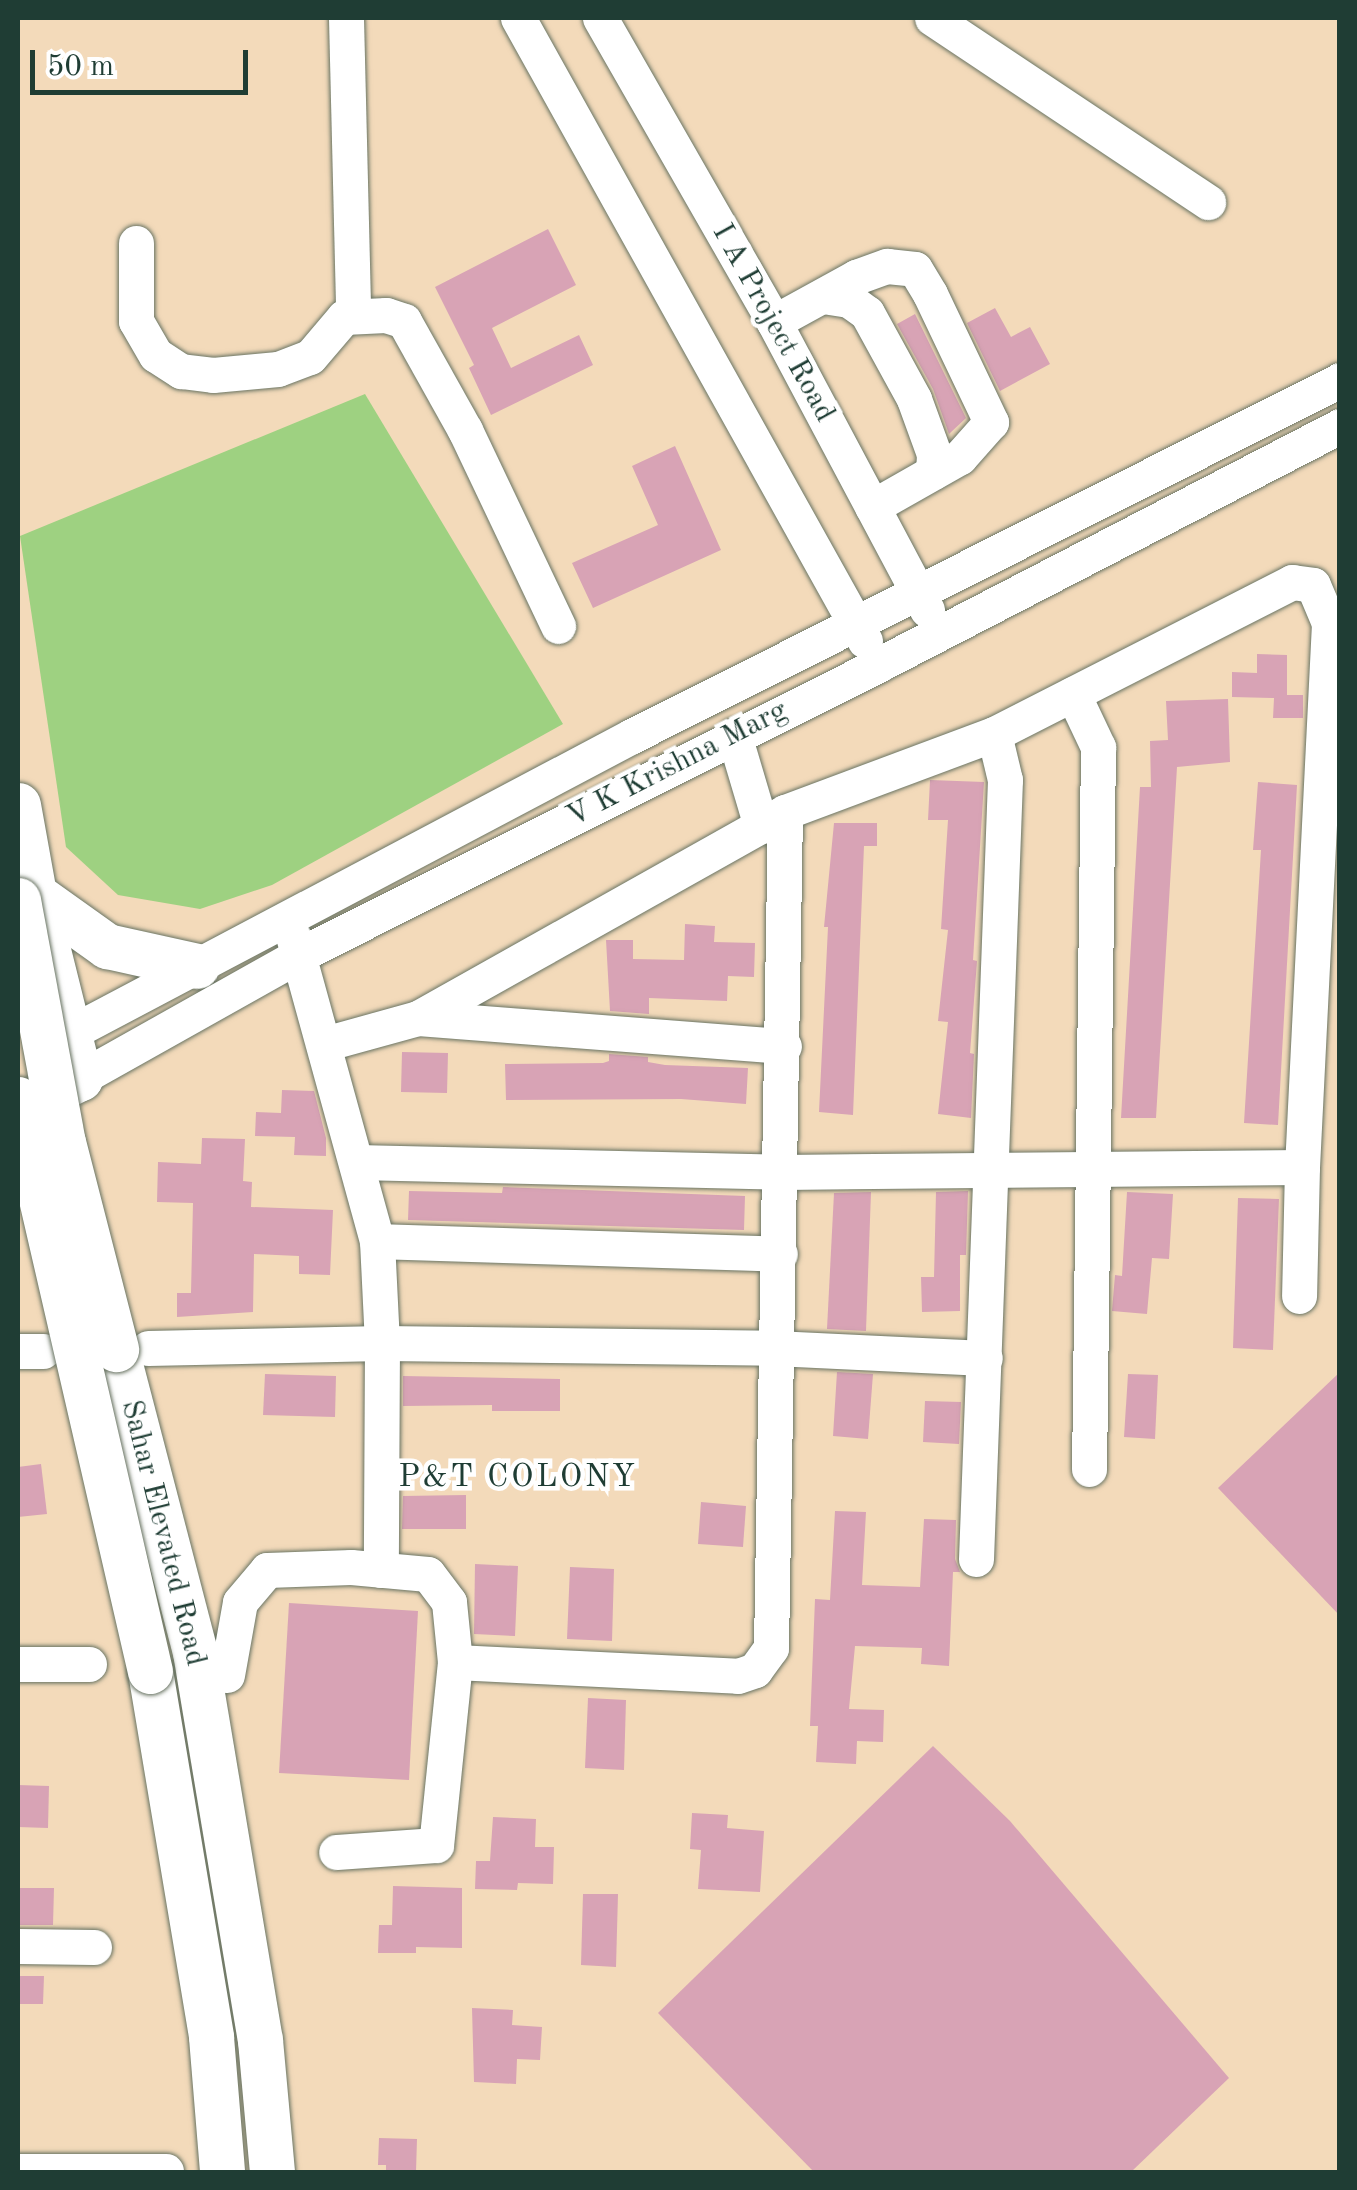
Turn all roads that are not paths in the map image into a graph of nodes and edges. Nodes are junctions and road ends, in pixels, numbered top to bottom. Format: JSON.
{"nodes":[{"id":1,"x":346,"y":18,"type":"edge"},
{"id":2,"x":518,"y":18,"type":"edge"},
{"id":3,"x":600,"y":18,"type":"edge"},
{"id":4,"x":932,"y":18,"type":"edge"},
{"id":5,"x":1208,"y":202,"type":"dead end"},
{"id":6,"x":136,"y":244,"type":"dead end"},
{"id":7,"x":818,"y":298,"type":"junction"},
{"id":8,"x":353,"y":314,"type":"junction"},
{"id":9,"x":774,"y":322,"type":"junction"},
{"id":10,"x":1340,"y":380,"type":"edge"},
{"id":11,"x":1340,"y":426,"type":"edge"},
{"id":12,"x":933,"y":472,"type":"junction"},
{"id":13,"x":872,"y":507,"type":"junction"},
{"id":14,"x":918,"y":592,"type":"junction"},
{"id":15,"x":856,"y":624,"type":"junction"},
{"id":16,"x":558,"y":626,"type":"dead end"},
{"id":17,"x":940,"y":632,"type":"junction"},
{"id":18,"x":878,"y":664,"type":"junction"},
{"id":19,"x":1073,"y":694,"type":"junction"},
{"id":20,"x":994,"y":734,"type":"junction"},
{"id":21,"x":734,"y":735,"type":"junction"},
{"id":22,"x":18,"y":805,"type":"edge"},
{"id":23,"x":773,"y":819,"type":"junction"},
{"id":24,"x":26,"y":897,"type":"edge"},
{"id":25,"x":286,"y":919,"type":"junction"},
{"id":26,"x":299,"y":955,"type":"junction"},
{"id":27,"x":198,"y":966,"type":"junction"},
{"id":28,"x":418,"y":1018,"type":"junction"},
{"id":29,"x":70,"y":1033,"type":"junction"},
{"id":30,"x":324,"y":1044,"type":"junction"},
{"id":31,"x":784,"y":1046,"type":"junction"},
{"id":32,"x":18,"y":1057,"type":"edge"},
{"id":33,"x":80,"y":1078,"type":"junction"},
{"id":34,"x":18,"y":1099,"type":"edge"},
{"id":35,"x":18,"y":1110,"type":"edge"},
{"id":36,"x":356,"y":1162,"type":"junction"},
{"id":37,"x":1302,"y":1167,"type":"junction"},
{"id":38,"x":993,"y":1170,"type":"junction"},
{"id":39,"x":1095,"y":1170,"type":"junction"},
{"id":40,"x":782,"y":1172,"type":"junction"},
{"id":41,"x":377,"y":1241,"type":"junction"},
{"id":42,"x":780,"y":1254,"type":"junction"},
{"id":43,"x":1300,"y":1296,"type":"dead end"},
{"id":44,"x":382,"y":1343,"type":"junction"},
{"id":45,"x":148,"y":1348,"type":"dead end"},
{"id":46,"x":774,"y":1348,"type":"junction"},
{"id":47,"x":985,"y":1358,"type":"junction"},
{"id":48,"x":1089,"y":1469,"type":"dead end"},
{"id":49,"x":976,"y":1559,"type":"dead end"},
{"id":50,"x":380,"y":1570,"type":"junction"},
{"id":51,"x":455,"y":1662,"type":"junction"},
{"id":52,"x":18,"y":1664,"type":"edge"},
{"id":53,"x":89,"y":1664,"type":"dead end"},
{"id":54,"x":228,"y":1675,"type":"dead end"},
{"id":55,"x":336,"y":1852,"type":"dead end"},
{"id":56,"x":18,"y":1946,"type":"edge"},
{"id":57,"x":94,"y":1947,"type":"dead end"},
{"id":58,"x":18,"y":2170,"type":"edge"},
{"id":59,"x":166,"y":2172,"type":"edge"},
{"id":60,"x":222,"y":2172,"type":"edge"},
{"id":61,"x":272,"y":2172,"type":"edge"}],
"edges":[{"from":1,"to":8,"type":"street"},
{"from":2,"to":15,"type":"street"},
{"from":3,"to":9,"type":"street","name":"I A Project Road"},
{"from":4,"to":5,"type":"street"},
{"from":6,"to":8,"type":"street"},
{"from":7,"to":9,"type":"street"},
{"from":7,"to":12,"type":"street"},
{"from":7,"to":12,"type":"street"},
{"from":8,"to":16,"type":"street"},
{"from":9,"to":13,"type":"street","name":"I A Project Road"},
{"from":10,"to":14,"type":"street","name":"V K Krishna Marg"},
{"from":11,"to":17,"type":"street","name":"V K Krishna Marg"},
{"from":12,"to":13,"type":"street"},
{"from":13,"to":14,"type":"street","name":"I A Project Road"},
{"from":14,"to":15,"type":"street","name":"V K Krishna Marg"},
{"from":14,"to":17,"type":"street","name":"I A Project Road"},
{"from":15,"to":18,"type":"street"},
{"from":15,"to":25,"type":"street","name":"V K Krishna Marg"},
{"from":17,"to":18,"type":"street","name":"V K Krishna Marg"},
{"from":18,"to":21,"type":"street","name":"V K Krishna Marg"},
{"from":19,"to":20,"type":"street"},
{"from":19,"to":37,"type":"street"},
{"from":19,"to":39,"type":"street"},
{"from":20,"to":23,"type":"street"},
{"from":20,"to":38,"type":"street"},
{"from":21,"to":23,"type":"street"},
{"from":21,"to":26,"type":"street","name":"V K Krishna Marg"},
{"from":22,"to":24,"type":"main road"},
{"from":23,"to":28,"type":"street"},
{"from":23,"to":31,"type":"street"},
{"from":24,"to":27,"type":"main road"},
{"from":24,"to":29,"type":"main road"},
{"from":24,"to":61,"type":"main road","name":"Sahar Elevated Road","bridge":true},
{"from":25,"to":26,"type":"street"},
{"from":25,"to":27,"type":"street","name":"V K Krishna Marg"},
{"from":26,"to":30,"type":"street"},
{"from":26,"to":33,"type":"street","name":"V K Krishna Marg"},
{"from":27,"to":29,"type":"street","name":"V K Krishna Marg"},
{"from":28,"to":30,"type":"street"},
{"from":28,"to":31,"type":"street"},
{"from":29,"to":32,"type":"main road","name":"V K Krishna Marg"},
{"from":29,"to":33,"type":"main road"},
{"from":30,"to":36,"type":"street"},
{"from":31,"to":40,"type":"street"},
{"from":33,"to":35,"type":"main road","name":"V K Krishna Marg"},
{"from":34,"to":60,"type":"main road","name":"Sahar Elevated Road","bridge":true},
{"from":36,"to":40,"type":"street"},
{"from":36,"to":41,"type":"street"},
{"from":37,"to":39,"type":"street"},
{"from":37,"to":43,"type":"street"},
{"from":38,"to":39,"type":"street"},
{"from":38,"to":40,"type":"street"},
{"from":38,"to":47,"type":"street"},
{"from":39,"to":48,"type":"street"},
{"from":40,"to":42,"type":"street"},
{"from":41,"to":42,"type":"street"},
{"from":41,"to":44,"type":"street"},
{"from":42,"to":46,"type":"street"},
{"from":44,"to":45,"type":"street"},
{"from":44,"to":46,"type":"street"},
{"from":44,"to":50,"type":"street"},
{"from":46,"to":47,"type":"street"},
{"from":46,"to":51,"type":"street"},
{"from":47,"to":49,"type":"street"},
{"from":50,"to":51,"type":"street"},
{"from":50,"to":54,"type":"street"},
{"from":51,"to":55,"type":"street"},
{"from":52,"to":53,"type":"street"},
{"from":56,"to":57,"type":"street"},
{"from":58,"to":59,"type":"street"}]}
